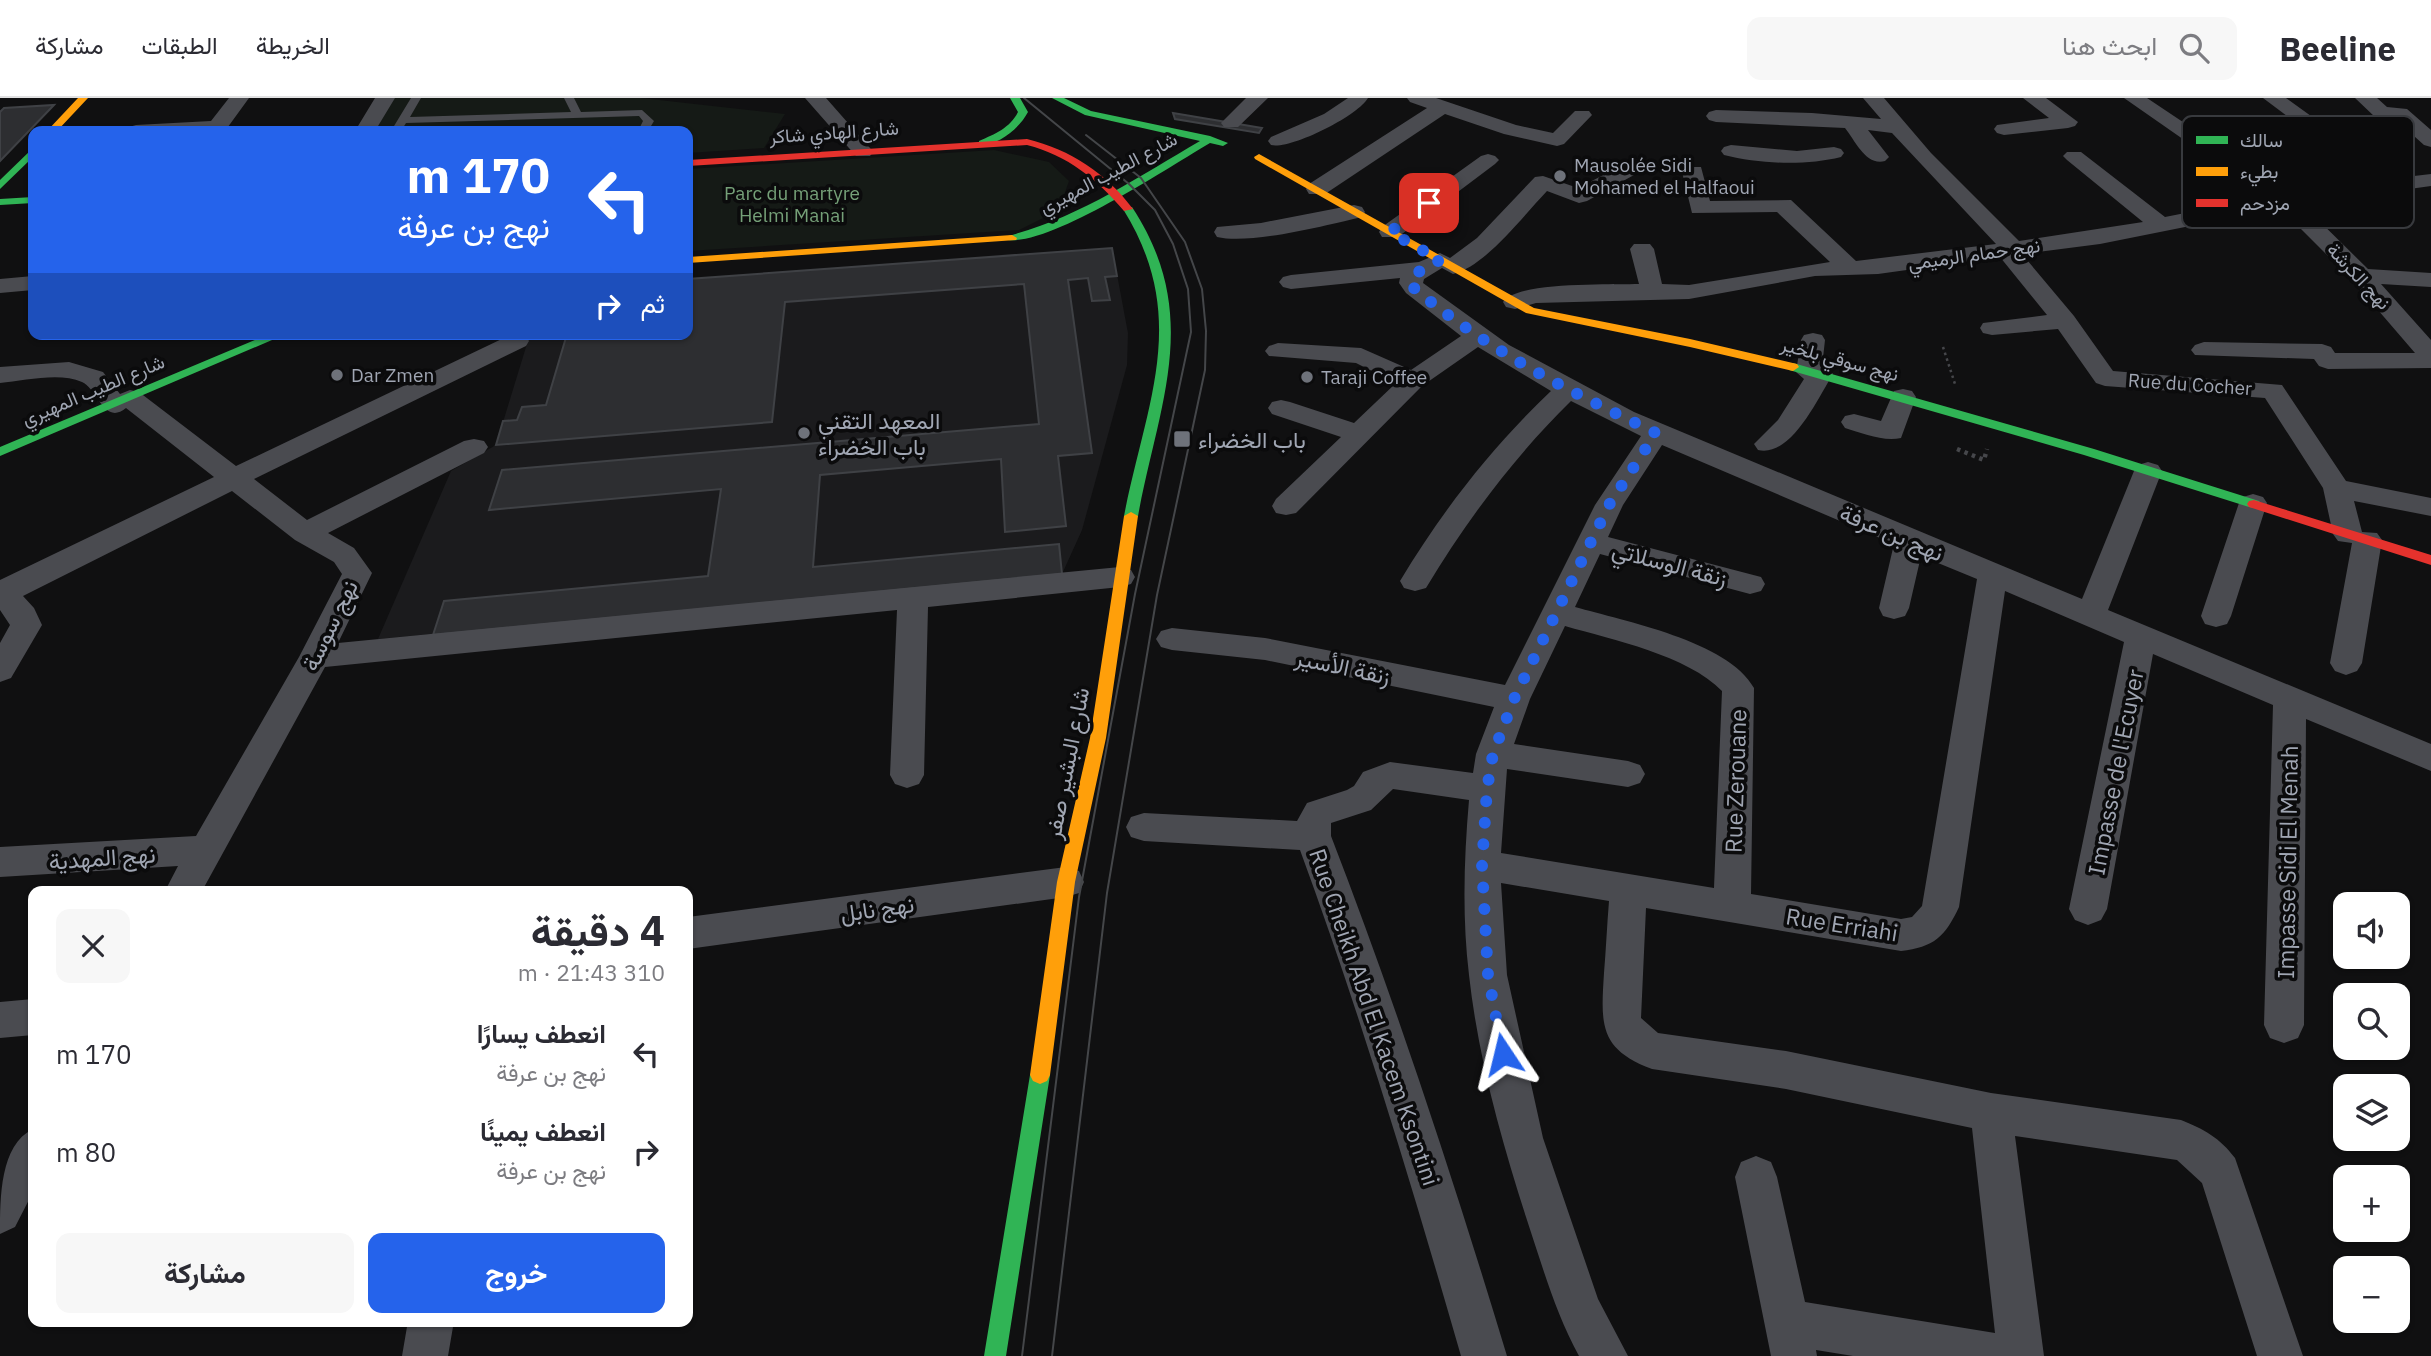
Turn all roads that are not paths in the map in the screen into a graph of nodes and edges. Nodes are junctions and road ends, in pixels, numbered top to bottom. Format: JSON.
{"nodes":[{"id":1,"x":83,"y":98,"type":"edge"},
{"id":2,"x":239,"y":98,"type":"edge"},
{"id":3,"x":384,"y":98,"type":"edge"},
{"id":4,"x":416,"y":98,"type":"edge"},
{"id":5,"x":569,"y":98,"type":"edge"},
{"id":6,"x":815,"y":98,"type":"edge"},
{"id":7,"x":1015,"y":98,"type":"edge"},
{"id":8,"x":1057,"y":98,"type":"edge"},
{"id":9,"x":1258,"y":98,"type":"edge"},
{"id":10,"x":1358,"y":98,"type":"edge"},
{"id":11,"x":1417,"y":98,"type":"edge"},
{"id":12,"x":1873,"y":98,"type":"edge"},
{"id":13,"x":2033,"y":98,"type":"edge"},
{"id":14,"x":2134,"y":98,"type":"edge"},
{"id":15,"x":2273,"y":98,"type":"edge"},
{"id":16,"x":2365,"y":98,"type":"edge"},
{"id":17,"x":1444,"y":106,"type":"junction"},
{"id":18,"x":1088,"y":113,"type":"junction"},
{"id":19,"x":578,"y":115,"type":"junction"},
{"id":20,"x":1582,"y":115,"type":"dead end"},
{"id":21,"x":1716,"y":116,"type":"dead end"},
{"id":22,"x":2298,"y":116,"type":"edge"},
{"id":23,"x":2403,"y":116,"type":"edge"},
{"id":24,"x":1812,"y":118,"type":"junction"},
{"id":25,"x":402,"y":120,"type":"junction"},
{"id":26,"x":1851,"y":122,"type":"junction"},
{"id":27,"x":57,"y":126,"type":"edge"},
{"id":28,"x":218,"y":126,"type":"edge"},
{"id":29,"x":368,"y":126,"type":"edge"},
{"id":30,"x":399,"y":126,"type":"edge"},
{"id":31,"x":646,"y":126,"type":"edge"},
{"id":32,"x":2414,"y":126,"type":"edge"},
{"id":33,"x":1898,"y":127,"type":"junction"},
{"id":34,"x":2004,"y":129,"type":"dead end"},
{"id":35,"x":1222,"y":130,"type":"junction"},
{"id":36,"x":2182,"y":131,"type":"edge"},
{"id":37,"x":1278,"y":141,"type":"dead end"},
{"id":38,"x":2431,"y":141,"type":"edge"},
{"id":39,"x":982,"y":142,"type":"junction"},
{"id":40,"x":1731,"y":151,"type":"dead end"},
{"id":41,"x":863,"y":152,"type":"junction"},
{"id":42,"x":28,"y":156,"type":"edge"},
{"id":43,"x":2074,"y":156,"type":"dead end"},
{"id":44,"x":1878,"y":157,"type":"dead end"},
{"id":45,"x":1488,"y":160,"type":"dead end"},
{"id":46,"x":693,"y":163,"type":"edge"},
{"id":47,"x":1635,"y":164,"type":"dead end"},
{"id":48,"x":1693,"y":172,"type":"dead end"},
{"id":49,"x":1141,"y":178,"type":"junction"},
{"id":50,"x":0,"y":186,"type":"edge"},
{"id":51,"x":1317,"y":189,"type":"junction"},
{"id":52,"x":1115,"y":192,"type":"junction"},
{"id":53,"x":28,"y":200,"type":"edge"},
{"id":54,"x":0,"y":202,"type":"edge"},
{"id":55,"x":1354,"y":212,"type":"junction"},
{"id":56,"x":2182,"y":221,"type":"edge"},
{"id":57,"x":2161,"y":225,"type":"junction"},
{"id":58,"x":2312,"y":228,"type":"edge"},
{"id":59,"x":1225,"y":232,"type":"dead end"},
{"id":60,"x":1390,"y":232,"type":"junction"},
{"id":61,"x":1642,"y":249,"type":"dead end"},
{"id":62,"x":2009,"y":249,"type":"junction"},
{"id":63,"x":693,"y":260,"type":"edge"},
{"id":64,"x":1438,"y":265,"type":"junction"},
{"id":65,"x":1849,"y":267,"type":"junction"},
{"id":66,"x":2361,"y":276,"type":"junction"},
{"id":67,"x":2431,"y":279,"type":"edge"},
{"id":68,"x":1291,"y":282,"type":"dead end"},
{"id":69,"x":28,"y":283,"type":"edge"},
{"id":70,"x":0,"y":286,"type":"edge"},
{"id":71,"x":1652,"y":291,"type":"junction"},
{"id":72,"x":1523,"y":306,"type":"junction"},
{"id":73,"x":2065,"y":321,"type":"junction"},
{"id":74,"x":1992,"y":328,"type":"dead end"},
{"id":75,"x":266,"y":340,"type":"edge"},
{"id":76,"x":1482,"y":340,"type":"junction"},
{"id":77,"x":1813,"y":340,"type":"dead end"},
{"id":78,"x":517,"y":341,"type":"dead end"},
{"id":79,"x":2204,"y":350,"type":"dead end"},
{"id":80,"x":1278,"y":351,"type":"dead end"},
{"id":81,"x":2431,"y":357,"type":"edge"},
{"id":82,"x":1814,"y":373,"type":"junction"},
{"id":83,"x":0,"y":375,"type":"edge"},
{"id":84,"x":1413,"y":381,"type":"junction"},
{"id":85,"x":1567,"y":390,"type":"junction"},
{"id":86,"x":1903,"y":397,"type":"junction"},
{"id":87,"x":123,"y":402,"type":"junction"},
{"id":88,"x":1281,"y":408,"type":"dead end"},
{"id":89,"x":1854,"y":422,"type":"dead end"},
{"id":90,"x":1656,"y":433,"type":"junction"},
{"id":91,"x":1359,"y":434,"type":"junction"},
{"id":92,"x":1768,"y":444,"type":"dead end"},
{"id":93,"x":474,"y":447,"type":"dead end"},
{"id":94,"x":0,"y":452,"type":"edge"},
{"id":95,"x":2148,"y":471,"type":"junction"},
{"id":96,"x":233,"y":479,"type":"junction"},
{"id":97,"x":2337,"y":488,"type":"junction"},
{"id":98,"x":2253,"y":503,"type":"junction"},
{"id":99,"x":1286,"y":506,"type":"dead end"},
{"id":100,"x":2431,"y":507,"type":"edge"},
{"id":101,"x":305,"y":533,"type":"junction"},
{"id":102,"x":2358,"y":537,"type":"junction"},
{"id":103,"x":1910,"y":540,"type":"junction"},
{"id":104,"x":1591,"y":542,"type":"junction"},
{"id":105,"x":2431,"y":560,"type":"edge"},
{"id":106,"x":1993,"y":573,"type":"junction"},
{"id":107,"x":1120,"y":578,"type":"junction"},
{"id":108,"x":1415,"y":581,"type":"dead end"},
{"id":109,"x":1750,"y":584,"type":"dead end"},
{"id":110,"x":2,"y":591,"type":"edge"},
{"id":111,"x":912,"y":598,"type":"junction"},
{"id":112,"x":1894,"y":608,"type":"dead end"},
{"id":113,"x":1555,"y":612,"type":"junction"},
{"id":114,"x":2091,"y":615,"type":"junction"},
{"id":115,"x":2216,"y":616,"type":"dead end"},
{"id":116,"x":2141,"y":636,"type":"junction"},
{"id":117,"x":1172,"y":639,"type":"dead end"},
{"id":118,"x":315,"y":657,"type":"junction"},
{"id":119,"x":2346,"y":663,"type":"dead end"},
{"id":120,"x":0,"y":670,"type":"edge"},
{"id":121,"x":2290,"y":698,"type":"junction"},
{"id":122,"x":1514,"y":699,"type":"junction"},
{"id":123,"x":2431,"y":758,"type":"edge"},
{"id":124,"x":1490,"y":771,"type":"junction"},
{"id":125,"x":1628,"y":774,"type":"dead end"},
{"id":126,"x":907,"y":775,"type":"dead end"},
{"id":127,"x":1144,"y":827,"type":"dead end"},
{"id":128,"x":1313,"y":836,"type":"junction"},
{"id":129,"x":204,"y":850,"type":"junction"},
{"id":130,"x":0,"y":862,"type":"edge"},
{"id":131,"x":1482,"y":865,"type":"junction"},
{"id":132,"x":1066,"y":882,"type":"junction"},
{"id":133,"x":186,"y":886,"type":"edge"},
{"id":134,"x":1628,"y":889,"type":"junction"},
{"id":135,"x":1731,"y":906,"type":"junction"},
{"id":136,"x":2088,"y":909,"type":"dead end"},
{"id":137,"x":693,"y":932,"type":"edge"},
{"id":138,"x":28,"y":1017,"type":"edge"},
{"id":139,"x":0,"y":1020,"type":"edge"},
{"id":140,"x":2284,"y":1025,"type":"dead end"},
{"id":141,"x":1992,"y":1113,"type":"junction"},
{"id":142,"x":28,"y":1159,"type":"edge"},
{"id":143,"x":1756,"y":1177,"type":"dead end"},
{"id":144,"x":0,"y":1212,"type":"edge"},
{"id":145,"x":431,"y":1327,"type":"edge"},
{"id":146,"x":1790,"y":1339,"type":"edge"},
{"id":147,"x":425,"y":1356,"type":"edge"},
{"id":148,"x":995,"y":1356,"type":"edge"},
{"id":149,"x":1484,"y":1356,"type":"edge"},
{"id":150,"x":1605,"y":1356,"type":"edge"},
{"id":151,"x":1994,"y":1356,"type":"edge"},
{"id":152,"x":2021,"y":1356,"type":"edge"},
{"id":153,"x":2280,"y":1356,"type":"edge"}],
"edges":[{"from":1,"to":27,"type":"street"},
{"from":2,"to":28,"type":"street"},
{"from":3,"to":29,"type":"street"},
{"from":4,"to":25,"type":"lane"},
{"from":5,"to":19,"type":"lane"},
{"from":6,"to":41,"type":"street"},
{"from":7,"to":39,"type":"street"},
{"from":8,"to":18,"type":"street"},
{"from":9,"to":35,"type":"street"},
{"from":10,"to":37,"type":"street"},
{"from":11,"to":17,"type":"street"},
{"from":12,"to":33,"type":"street","name":"Rue du Cocher"},
{"from":13,"to":34,"type":"street"},
{"from":14,"to":36,"type":"street","name":"نهج الكرشة"},
{"from":15,"to":22,"type":"street"},
{"from":16,"to":23,"type":"street"},
{"from":17,"to":20,"type":"street"},
{"from":17,"to":51,"type":"street"},
{"from":18,"to":35,"type":"street","name":"نهج سوقي بلخير"},
{"from":18,"to":49,"type":"street"},
{"from":19,"to":25,"type":"lane"},
{"from":19,"to":31,"type":"lane"},
{"from":21,"to":24,"type":"street"},
{"from":24,"to":26,"type":"street"},
{"from":24,"to":40,"type":"street"},
{"from":25,"to":30,"type":"lane"},
{"from":26,"to":33,"type":"street"},
{"from":26,"to":44,"type":"street"},
{"from":32,"to":38,"type":"street"},
{"from":33,"to":62,"type":"street","name":"Rue du Cocher"},
{"from":35,"to":49,"type":"street","name":"شارع الطيب المهيري"},
{"from":35,"to":51,"type":"street","name":"نهج سوقي بلخير"},
{"from":39,"to":41,"type":"street","name":"شارع الهادي شاكر"},
{"from":39,"to":52,"type":"street","name":"شارع الهادي شاكر"},
{"from":41,"to":46,"type":"street","name":"شارع الهادي شاكر"},
{"from":42,"to":50,"type":"street"},
{"from":43,"to":57,"type":"street"},
{"from":45,"to":60,"type":"street"},
{"from":47,"to":64,"type":"street"},
{"from":48,"to":65,"type":"street"},
{"from":49,"to":52,"type":"street","name":"شارع الطيب المهيري"},
{"from":51,"to":55,"type":"street","name":"نهج سوقي بلخير"},
{"from":52,"to":63,"type":"street","name":"شارع الطيب المهيري"},
{"from":52,"to":107,"type":"street","name":"شارع البشير صفر"},
{"from":53,"to":54,"type":"street"},
{"from":55,"to":59,"type":"street"},
{"from":55,"to":60,"type":"street","name":"نهج سوقي بلخير"},
{"from":56,"to":57,"type":"street","name":"نهج حمام الرميمي"},
{"from":57,"to":62,"type":"street","name":"نهج حمام الرميمي"},
{"from":58,"to":66,"type":"street","name":"نهج الكرشة"},
{"from":60,"to":64,"type":"street","name":"نهج سوقي بلخير"},
{"from":61,"to":71,"type":"street"},
{"from":62,"to":65,"type":"street","name":"نهج حمام الرميمي"},
{"from":62,"to":73,"type":"street","name":"Rue du Cocher"},
{"from":64,"to":68,"type":"street"},
{"from":64,"to":72,"type":"street","name":"نهج سوقي بلخير"},
{"from":64,"to":76,"type":"street","name":"نهج بن عرفة"},
{"from":65,"to":71,"type":"street","name":"نهج حمام الرميمي"},
{"from":66,"to":67,"type":"street"},
{"from":66,"to":81,"type":"street","name":"نهج الكرشة"},
{"from":69,"to":70,"type":"street"},
{"from":71,"to":72,"type":"street","name":"نهج حمام الرميمي"},
{"from":72,"to":76,"type":"street"},
{"from":72,"to":82,"type":"street","name":"نهج سوقي بلخير"},
{"from":73,"to":74,"type":"street"},
{"from":73,"to":97,"type":"street","name":"Rue du Cocher"},
{"from":75,"to":87,"type":"street","name":"شارع الطيب المهيري"},
{"from":76,"to":84,"type":"street"},
{"from":76,"to":85,"type":"street","name":"نهج بن عرفة"},
{"from":77,"to":82,"type":"street"},
{"from":78,"to":96,"type":"street"},
{"from":79,"to":81,"type":"street"},
{"from":80,"to":84,"type":"street"},
{"from":82,"to":86,"type":"street","name":"نهج سوقي بلخير"},
{"from":82,"to":92,"type":"street"},
{"from":83,"to":87,"type":"street","name":"نهج سوسة"},
{"from":84,"to":91,"type":"street"},
{"from":85,"to":90,"type":"street","name":"نهج بن عرفة"},
{"from":85,"to":108,"type":"street"},
{"from":86,"to":89,"type":"street"},
{"from":86,"to":95,"type":"street","name":"نهج سوقي بلخير"},
{"from":87,"to":94,"type":"street","name":"شارع الطيب المهيري"},
{"from":87,"to":96,"type":"street","name":"نهج سوسة"},
{"from":88,"to":91,"type":"street"},
{"from":90,"to":103,"type":"street","name":"نهج بن عرفة"},
{"from":90,"to":104,"type":"street"},
{"from":91,"to":99,"type":"street"},
{"from":93,"to":101,"type":"street"},
{"from":95,"to":98,"type":"street","name":"نهج سوقي بلخير"},
{"from":95,"to":114,"type":"street"},
{"from":96,"to":101,"type":"street","name":"نهج سوسة"},
{"from":96,"to":110,"type":"street"},
{"from":97,"to":100,"type":"street"},
{"from":97,"to":102,"type":"street","name":"Rue du Cocher"},
{"from":98,"to":102,"type":"street","name":"نهج سوقي بلخير"},
{"from":98,"to":115,"type":"street"},
{"from":101,"to":118,"type":"street","name":"نهج سوسة"},
{"from":102,"to":105,"type":"street","name":"نهج سوقي بلخير"},
{"from":102,"to":119,"type":"street"},
{"from":103,"to":106,"type":"street","name":"نهج بن عرفة"},
{"from":103,"to":112,"type":"street"},
{"from":104,"to":109,"type":"street","name":"زنقة الوسلاتي"},
{"from":104,"to":113,"type":"street"},
{"from":106,"to":114,"type":"street","name":"نهج بن عرفة"},
{"from":106,"to":135,"type":"street","name":"Rue Erriahi"},
{"from":107,"to":111,"type":"street"},
{"from":107,"to":132,"type":"street","name":"شارع البشير صفر"},
{"from":110,"to":120,"type":"street"},
{"from":111,"to":118,"type":"street"},
{"from":111,"to":126,"type":"street"},
{"from":113,"to":122,"type":"street"},
{"from":113,"to":135,"type":"street","name":"Rue Zerouane"},
{"from":114,"to":116,"type":"street","name":"نهج بن عرفة"},
{"from":116,"to":121,"type":"street","name":"نهج بن عرفة"},
{"from":116,"to":136,"type":"street","name":"Impasse de l'Ecuyer"},
{"from":117,"to":122,"type":"street","name":"زنقة الأسير"},
{"from":118,"to":129,"type":"street","name":"نهج سوسة"},
{"from":121,"to":123,"type":"street","name":"نهج بن عرفة"},
{"from":121,"to":140,"type":"street","name":"Impasse Sidi El Menah"},
{"from":122,"to":124,"type":"street"},
{"from":124,"to":125,"type":"street"},
{"from":124,"to":128,"type":"street","name":"Rue Cheikh Abd El Kacem Ksontini"},
{"from":124,"to":131,"type":"street"},
{"from":127,"to":128,"type":"street"},
{"from":128,"to":149,"type":"street","name":"Rue Cheikh Abd El Kacem Ksontini"},
{"from":129,"to":130,"type":"street","name":"نهج المهدية"},
{"from":129,"to":133,"type":"street","name":"نهج سوسة"},
{"from":131,"to":134,"type":"street","name":"Rue Erriahi"},
{"from":131,"to":150,"type":"street"},
{"from":132,"to":137,"type":"street","name":"نهج نابل"},
{"from":132,"to":148,"type":"street","name":"شارع البشير صفر"},
{"from":134,"to":135,"type":"street","name":"Rue Erriahi"},
{"from":134,"to":141,"type":"street"},
{"from":138,"to":139,"type":"street"},
{"from":141,"to":152,"type":"street"},
{"from":141,"to":153,"type":"street"},
{"from":142,"to":144,"type":"street"},
{"from":143,"to":146,"type":"street"},
{"from":145,"to":147,"type":"street"},
{"from":146,"to":151,"type":"street"}]}
